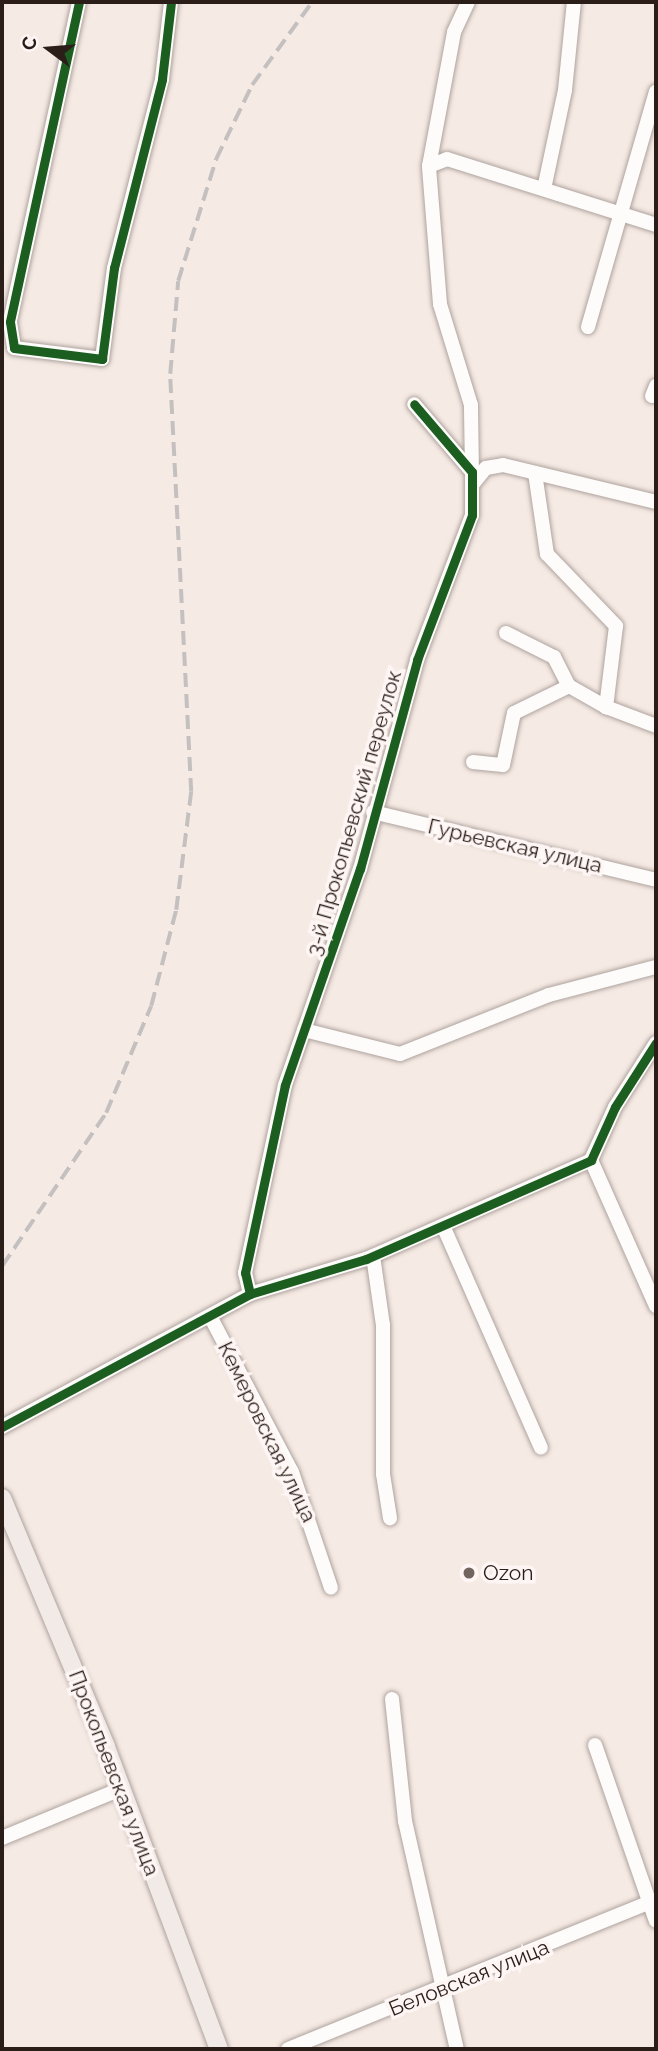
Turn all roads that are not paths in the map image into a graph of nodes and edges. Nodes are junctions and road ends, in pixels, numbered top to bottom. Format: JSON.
{"nodes":[{"id":1,"x":79,"y":2,"type":"edge"},
{"id":2,"x":171,"y":2,"type":"edge"},
{"id":3,"x":468,"y":2,"type":"edge"},
{"id":4,"x":575,"y":2,"type":"edge"},
{"id":5,"x":656,"y":92,"type":"edge"},
{"id":6,"x":429,"y":166,"type":"junction"},
{"id":7,"x":544,"y":188,"type":"junction"},
{"id":8,"x":625,"y":213,"type":"junction"},
{"id":9,"x":656,"y":225,"type":"edge"},
{"id":10,"x":588,"y":327,"type":"dead end"},
{"id":11,"x":414,"y":404,"type":"dead end"},
{"id":12,"x":535,"y":474,"type":"junction"},
{"id":13,"x":472,"y":479,"type":"junction"},
{"id":14,"x":656,"y":502,"type":"edge"},
{"id":15,"x":506,"y":633,"type":"dead end"},
{"id":16,"x":569,"y":686,"type":"junction"},
{"id":17,"x":606,"y":707,"type":"junction"},
{"id":18,"x":656,"y":726,"type":"edge"},
{"id":19,"x":473,"y":762,"type":"dead end"},
{"id":20,"x":373,"y":812,"type":"junction"},
{"id":21,"x":656,"y":880,"type":"edge"},
{"id":22,"x":656,"y":967,"type":"edge"},
{"id":23,"x":304,"y":1030,"type":"junction"},
{"id":24,"x":656,"y":1043,"type":"edge"},
{"id":25,"x":591,"y":1160,"type":"junction"},
{"id":26,"x":444,"y":1228,"type":"junction"},
{"id":27,"x":373,"y":1256,"type":"junction"},
{"id":28,"x":250,"y":1294,"type":"junction"},
{"id":29,"x":656,"y":1306,"type":"edge"},
{"id":30,"x":211,"y":1318,"type":"junction"},
{"id":31,"x":2,"y":1427,"type":"edge"},
{"id":32,"x":541,"y":1448,"type":"dead end"},
{"id":33,"x":2,"y":1498,"type":"edge"},
{"id":34,"x":390,"y":1518,"type":"dead end"},
{"id":35,"x":331,"y":1588,"type":"dead end"},
{"id":36,"x":393,"y":1699,"type":"dead end"},
{"id":37,"x":595,"y":1745,"type":"dead end"},
{"id":38,"x":121,"y":1789,"type":"junction"},
{"id":39,"x":2,"y":1838,"type":"edge"},
{"id":40,"x":648,"y":1903,"type":"junction"},
{"id":41,"x":656,"y":1921,"type":"edge"},
{"id":42,"x":439,"y":1992,"type":"junction"},
{"id":43,"x":219,"y":2049,"type":"edge"},
{"id":44,"x":288,"y":2049,"type":"edge"},
{"id":45,"x":457,"y":2049,"type":"edge"}],
"edges":[{"from":1,"to":2,"type":"street"},
{"from":3,"to":6,"type":"street","name":"3-й Прокопьевский переулок"},
{"from":4,"to":7,"type":"street"},
{"from":5,"to":8,"type":"street"},
{"from":6,"to":7,"type":"street"},
{"from":6,"to":13,"type":"street","name":"3-й Прокопьевский переулок"},
{"from":7,"to":8,"type":"street"},
{"from":8,"to":9,"type":"street"},
{"from":8,"to":10,"type":"street"},
{"from":11,"to":13,"type":"street"},
{"from":12,"to":13,"type":"street"},
{"from":12,"to":14,"type":"street"},
{"from":12,"to":17,"type":"street"},
{"from":13,"to":20,"type":"street","name":"3-й Прокопьевский переулок"},
{"from":15,"to":16,"type":"street"},
{"from":16,"to":17,"type":"street"},
{"from":16,"to":19,"type":"street"},
{"from":17,"to":18,"type":"street"},
{"from":20,"to":21,"type":"street","name":"Гурьевская улица"},
{"from":20,"to":23,"type":"street","name":"3-й Прокопьевский переулок"},
{"from":22,"to":23,"type":"street"},
{"from":23,"to":28,"type":"street","name":"3-й Прокопьевский переулок"},
{"from":24,"to":25,"type":"street"},
{"from":25,"to":26,"type":"street"},
{"from":25,"to":29,"type":"street"},
{"from":26,"to":27,"type":"street"},
{"from":26,"to":32,"type":"street"},
{"from":27,"to":28,"type":"street"},
{"from":27,"to":34,"type":"street"},
{"from":28,"to":30,"type":"street"},
{"from":30,"to":31,"type":"street"},
{"from":30,"to":35,"type":"street","name":"Кемеровская улица"},
{"from":33,"to":38,"type":"main road","name":"Прокопьевская улица"},
{"from":36,"to":42,"type":"street"},
{"from":37,"to":40,"type":"street"},
{"from":38,"to":39,"type":"street"},
{"from":38,"to":43,"type":"main road","name":"Прокопьевская улица"},
{"from":40,"to":41,"type":"street"},
{"from":40,"to":42,"type":"street","name":"Беловская улица"},
{"from":42,"to":44,"type":"street","name":"Беловская улица"},
{"from":42,"to":45,"type":"street"}]}
